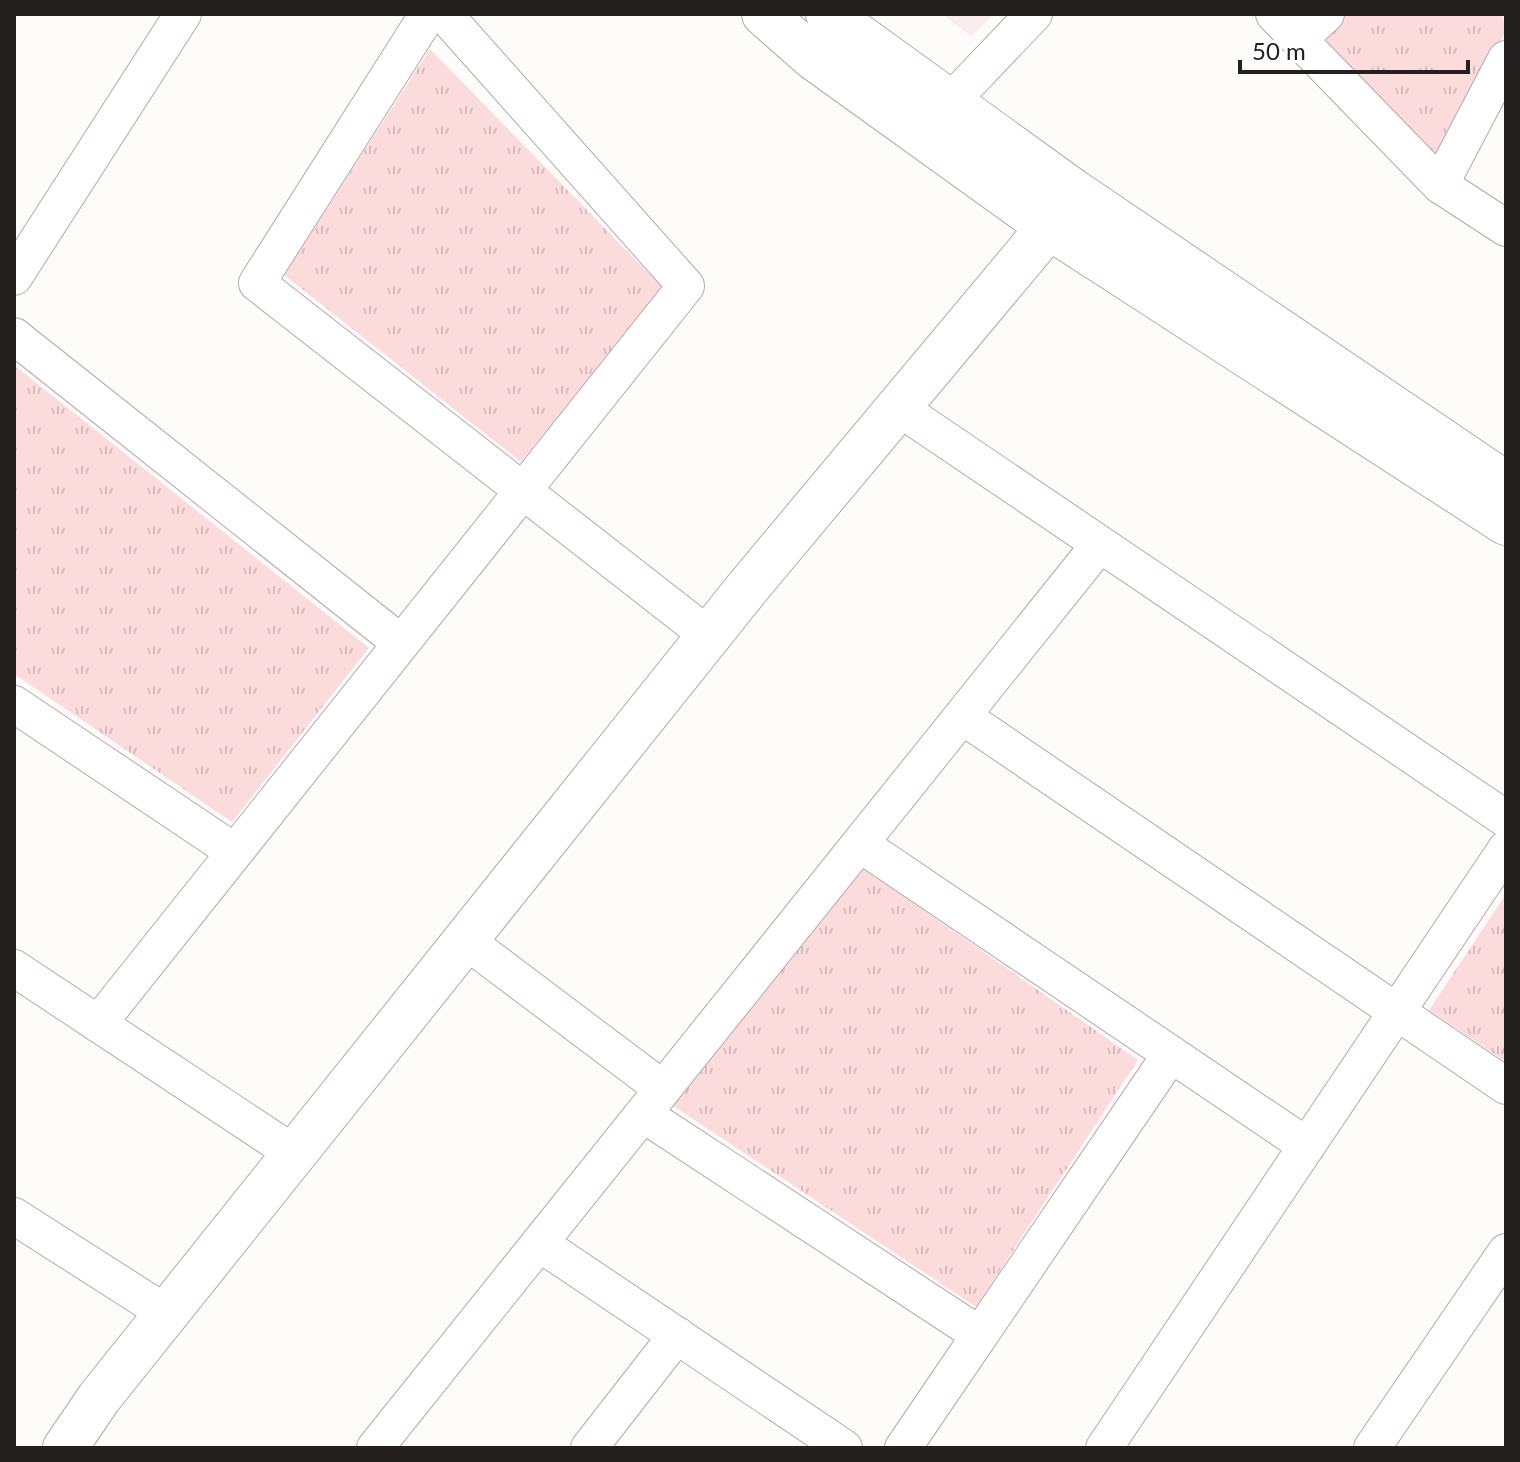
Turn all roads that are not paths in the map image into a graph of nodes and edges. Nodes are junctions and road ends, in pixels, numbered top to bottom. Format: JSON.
{"nodes":[{"id":1,"x":183,"y":14,"type":"edge"},
{"id":2,"x":428,"y":14,"type":"edge"},
{"id":3,"x":444,"y":14,"type":"edge"},
{"id":4,"x":764,"y":14,"type":"edge"},
{"id":5,"x":828,"y":14,"type":"edge"},
{"id":6,"x":1034,"y":14,"type":"edge"},
{"id":7,"x":1326,"y":14,"type":"edge"},
{"id":8,"x":1287,"y":27,"type":"edge"},
{"id":9,"x":1506,"y":59,"type":"edge"},
{"id":10,"x":950,"y":102,"type":"junction"},
{"id":11,"x":1440,"y":185,"type":"junction"},
{"id":12,"x":1073,"y":191,"type":"junction"},
{"id":13,"x":1049,"y":227,"type":"junction"},
{"id":14,"x":1506,"y":228,"type":"edge"},
{"id":15,"x":14,"y":277,"type":"edge"},
{"id":16,"x":14,"y":336,"type":"edge"},
{"id":17,"x":896,"y":406,"type":"junction"},
{"id":18,"x":1506,"y":484,"type":"edge"},
{"id":19,"x":523,"y":491,"type":"junction"},
{"id":20,"x":1506,"y":523,"type":"edge"},
{"id":21,"x":1100,"y":544,"type":"junction"},
{"id":22,"x":709,"y":636,"type":"junction"},
{"id":23,"x":401,"y":643,"type":"junction"},
{"id":24,"x":14,"y":704,"type":"edge"},
{"id":25,"x":962,"y":716,"type":"junction"},
{"id":26,"x":1506,"y":819,"type":"edge"},
{"id":27,"x":860,"y":844,"type":"junction"},
{"id":28,"x":1506,"y":849,"type":"edge"},
{"id":29,"x":235,"y":852,"type":"junction"},
{"id":30,"x":465,"y":940,"type":"junction"},
{"id":31,"x":14,"y":968,"type":"edge"},
{"id":32,"x":1397,"y":1012,"type":"junction"},
{"id":33,"x":98,"y":1024,"type":"junction"},
{"id":34,"x":1171,"y":1054,"type":"junction"},
{"id":35,"x":1506,"y":1086,"type":"edge"},
{"id":36,"x":653,"y":1101,"type":"junction"},
{"id":37,"x":1307,"y":1146,"type":"junction"},
{"id":38,"x":295,"y":1154,"type":"junction"},
{"id":39,"x":14,"y":1216,"type":"edge"},
{"id":40,"x":539,"y":1243,"type":"junction"},
{"id":41,"x":1506,"y":1252,"type":"edge"},
{"id":42,"x":166,"y":1313,"type":"junction"},
{"id":43,"x":677,"y":1335,"type":"junction"},
{"id":44,"x":980,"y":1335,"type":"junction"},
{"id":45,"x":1117,"y":1443,"type":"edge"},
{"id":46,"x":70,"y":1446,"type":"edge"},
{"id":47,"x":375,"y":1448,"type":"edge"},
{"id":48,"x":589,"y":1448,"type":"edge"},
{"id":49,"x":844,"y":1448,"type":"edge"},
{"id":50,"x":903,"y":1448,"type":"edge"},
{"id":51,"x":1372,"y":1448,"type":"edge"}],
"edges":[{"from":1,"to":15,"type":"street"},
{"from":2,"to":19,"type":"street"},
{"from":3,"to":19,"type":"street"},
{"from":4,"to":13,"type":"street"},
{"from":5,"to":10,"type":"street"},
{"from":6,"to":10,"type":"street"},
{"from":7,"to":8,"type":"street"},
{"from":8,"to":11,"type":"street"},
{"from":9,"to":11,"type":"street"},
{"from":10,"to":12,"type":"street"},
{"from":11,"to":14,"type":"street"},
{"from":12,"to":13,"type":"street"},
{"from":12,"to":18,"type":"street"},
{"from":13,"to":17,"type":"street"},
{"from":13,"to":20,"type":"street"},
{"from":16,"to":23,"type":"street"},
{"from":17,"to":21,"type":"street"},
{"from":17,"to":22,"type":"street"},
{"from":19,"to":22,"type":"street"},
{"from":19,"to":23,"type":"street"},
{"from":21,"to":25,"type":"street"},
{"from":21,"to":26,"type":"street"},
{"from":22,"to":30,"type":"street"},
{"from":23,"to":29,"type":"street"},
{"from":24,"to":29,"type":"street"},
{"from":25,"to":27,"type":"street"},
{"from":25,"to":32,"type":"street"},
{"from":27,"to":34,"type":"street"},
{"from":27,"to":36,"type":"street"},
{"from":28,"to":32,"type":"street"},
{"from":29,"to":33,"type":"street"},
{"from":30,"to":36,"type":"street"},
{"from":30,"to":38,"type":"street"},
{"from":31,"to":33,"type":"street"},
{"from":32,"to":35,"type":"street"},
{"from":32,"to":37,"type":"street"},
{"from":33,"to":38,"type":"street"},
{"from":34,"to":37,"type":"street"},
{"from":34,"to":44,"type":"street"},
{"from":36,"to":40,"type":"street"},
{"from":36,"to":44,"type":"street"},
{"from":37,"to":45,"type":"street"},
{"from":38,"to":42,"type":"street"},
{"from":39,"to":42,"type":"street"},
{"from":40,"to":43,"type":"street"},
{"from":40,"to":47,"type":"street"},
{"from":41,"to":51,"type":"street"},
{"from":42,"to":46,"type":"street"},
{"from":43,"to":48,"type":"street"},
{"from":43,"to":49,"type":"street"},
{"from":44,"to":50,"type":"street"}]}
